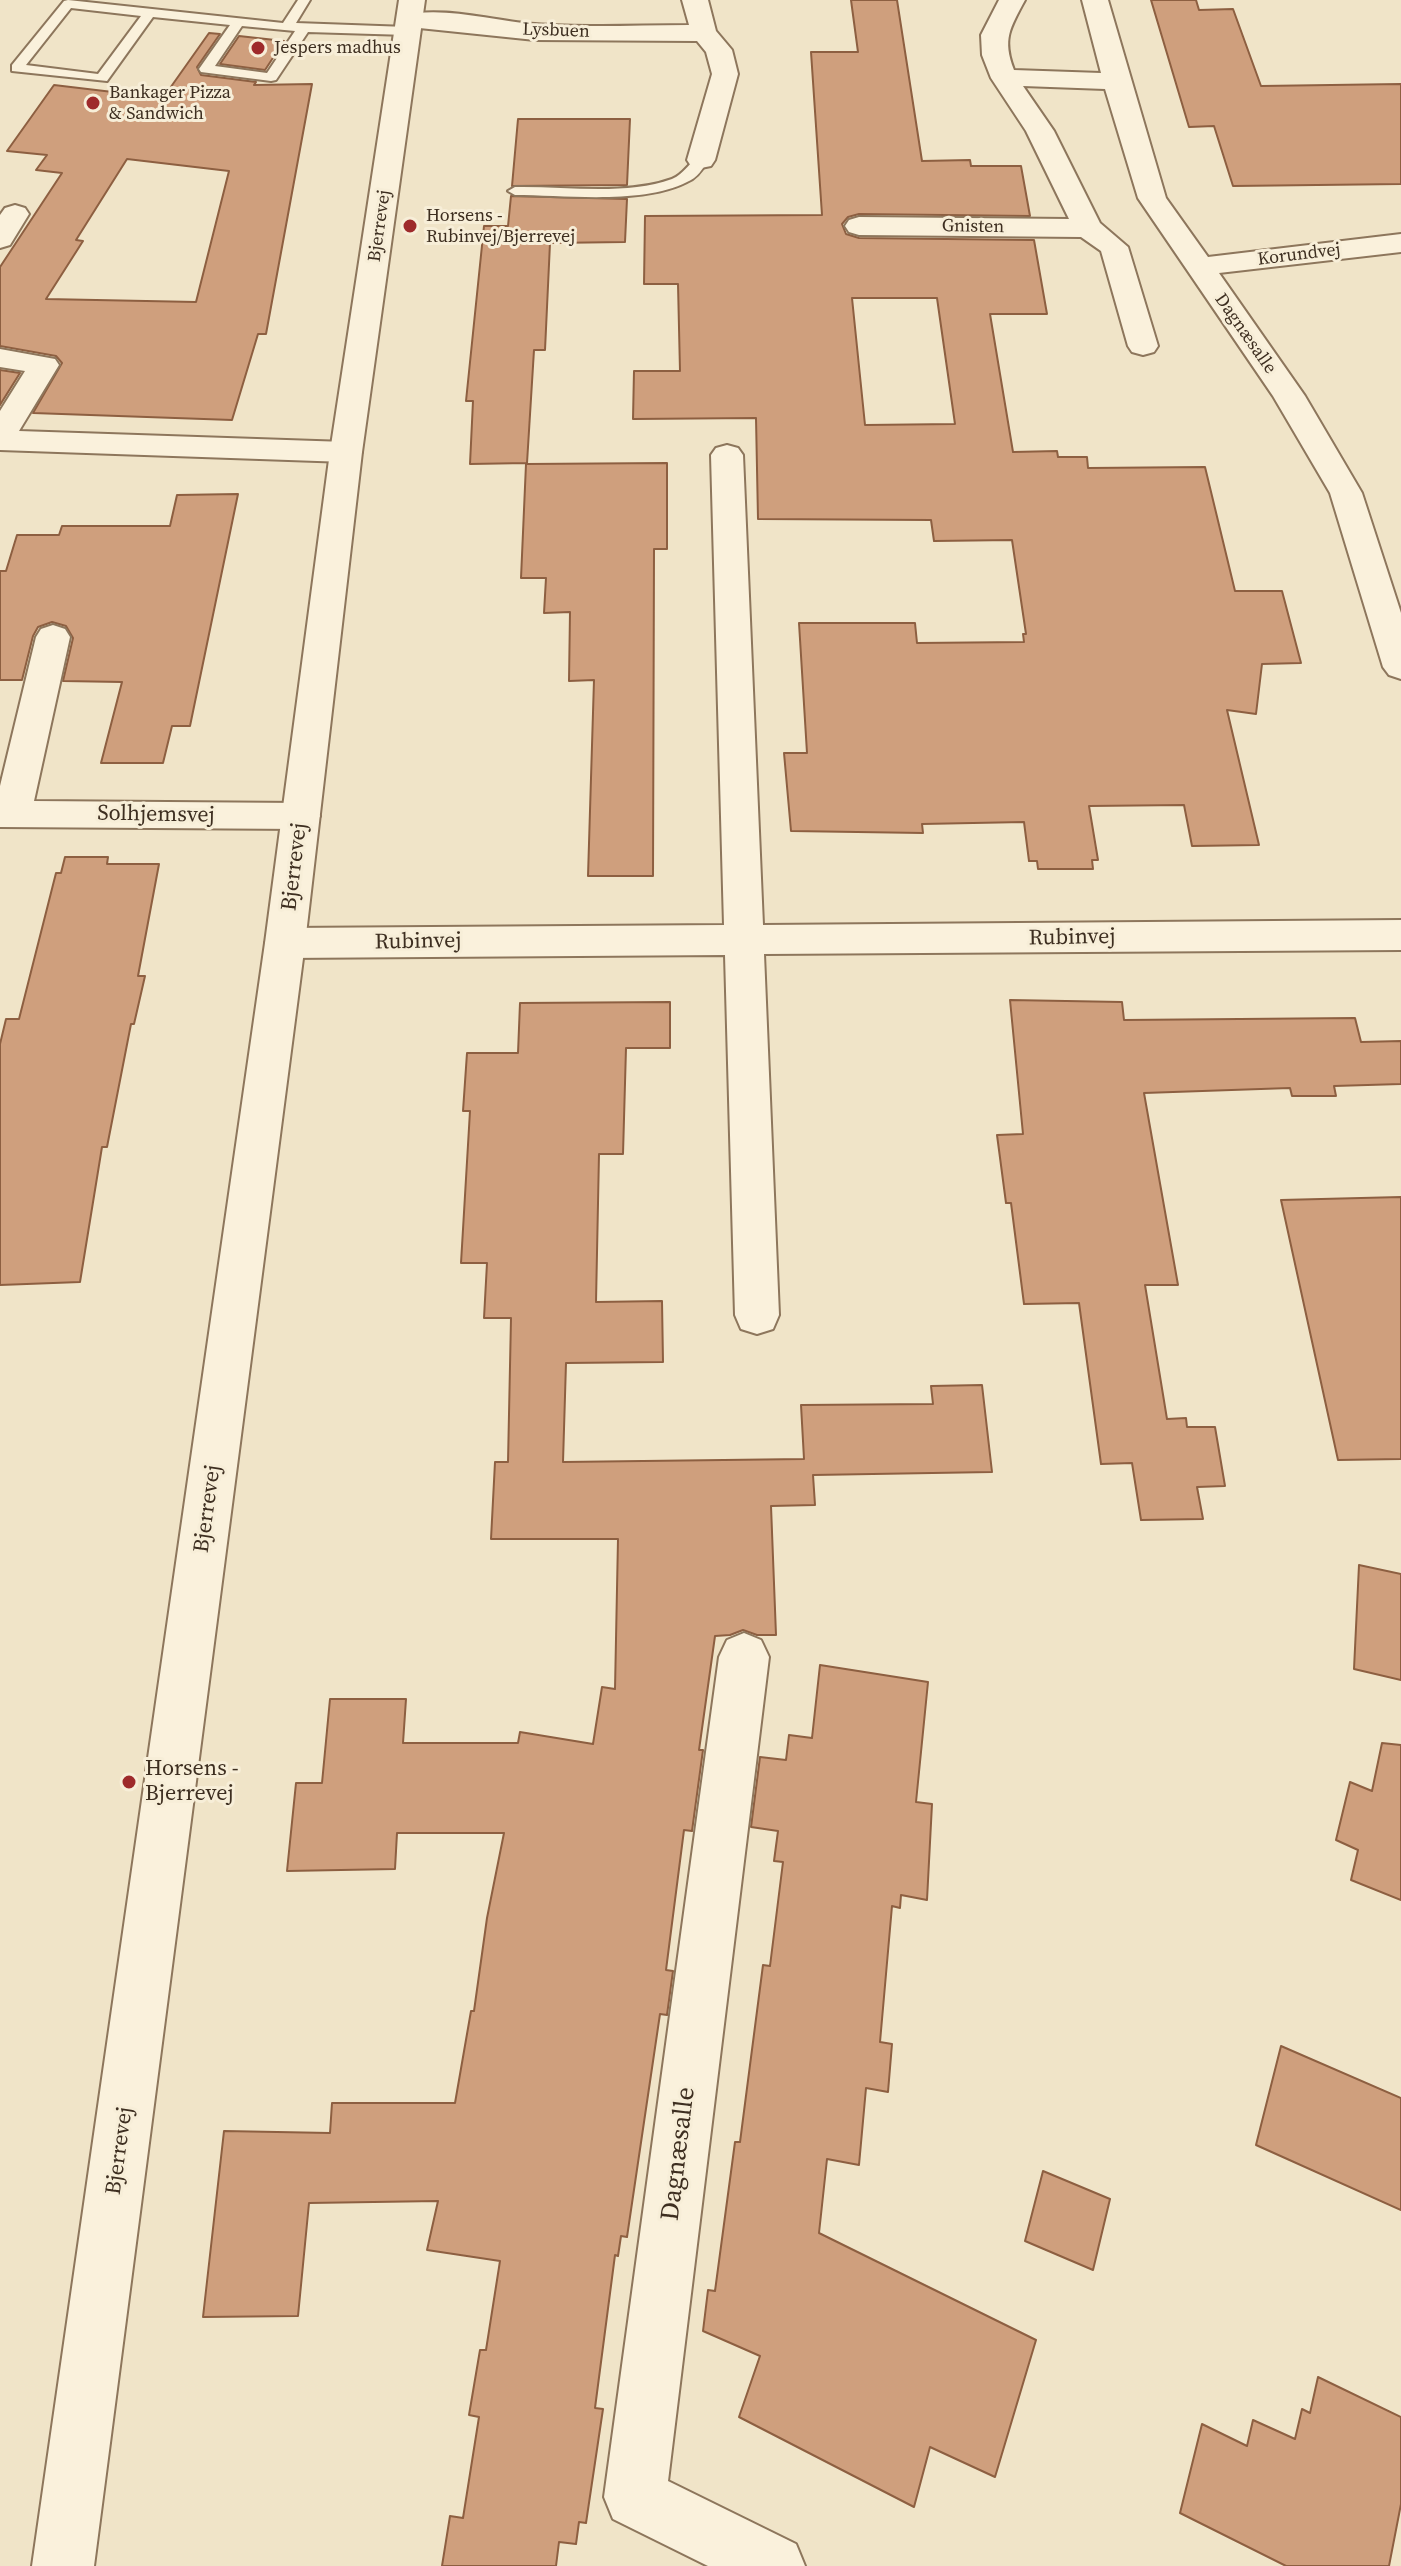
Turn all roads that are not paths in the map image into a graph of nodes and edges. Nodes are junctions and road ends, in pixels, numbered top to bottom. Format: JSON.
{"nodes":[{"id":1,"x":304,"y":0,"type":"edge"},
{"id":2,"x":695,"y":0,"type":"edge"},
{"id":3,"x":1012,"y":0,"type":"edge"},
{"id":4,"x":1095,"y":0,"type":"edge"},
{"id":5,"x":150,"y":13,"type":"junction"},
{"id":6,"x":409,"y":17,"type":"edge"},
{"id":7,"x":239,"y":22,"type":"junction"},
{"id":8,"x":287,"y":27,"type":"junction"},
{"id":9,"x":304,"y":28,"type":"junction"},
{"id":10,"x":704,"y":33,"type":"junction"},
{"id":11,"x":1004,"y":78,"type":"junction"},
{"id":12,"x":1116,"y":81,"type":"junction"},
{"id":13,"x":701,"y":160,"type":"joint"},
{"id":14,"x":515,"y":191,"type":"dead end"},
{"id":15,"x":859,"y":226,"type":"dead end"},
{"id":16,"x":1088,"y":228,"type":"junction"},
{"id":17,"x":1401,"y":243,"type":"edge"},
{"id":18,"x":1198,"y":267,"type":"junction"},
{"id":19,"x":1143,"y":346,"type":"dead end"},
{"id":20,"x":0,"y":358,"type":"edge"},
{"id":21,"x":0,"y":438,"type":"edge"},
{"id":22,"x":346,"y":452,"type":"junction"},
{"id":23,"x":727,"y":455,"type":"dead end"},
{"id":24,"x":53,"y":637,"type":"dead end"},
{"id":25,"x":1401,"y":667,"type":"edge"},
{"id":26,"x":6,"y":814,"type":"edge"},
{"id":27,"x":301,"y":816,"type":"junction"},
{"id":28,"x":1401,"y":935,"type":"edge"},
{"id":29,"x":743,"y":941,"type":"junction"},
{"id":30,"x":285,"y":943,"type":"junction"},
{"id":31,"x":757,"y":1315,"type":"dead end"},
{"id":32,"x":744,"y":1657,"type":"dead end"},
{"id":33,"x":63,"y":2566,"type":"edge"},
{"id":34,"x":774,"y":2566,"type":"edge"}],
"edges":[{"from":1,"to":8,"type":"lane"},
{"from":2,"to":10,"type":"street"},
{"from":3,"to":11,"type":"street"},
{"from":4,"to":12,"type":"street","name":"Dagnæsalle"},
{"from":5,"to":5,"type":"lane"},
{"from":5,"to":7,"type":"lane"},
{"from":6,"to":9,"type":"lane"},
{"from":6,"to":10,"type":"street","name":"Lysbuen"},
{"from":6,"to":22,"type":"street","name":"Bjerrevej"},
{"from":7,"to":8,"type":"lane"},
{"from":7,"to":9,"type":"lane"},
{"from":8,"to":9,"type":"lane"},
{"from":10,"to":13,"type":"street"},
{"from":11,"to":12,"type":"street"},
{"from":11,"to":16,"type":"street"},
{"from":12,"to":18,"type":"street","name":"Dagnæsalle"},
{"from":13,"to":14,"type":"lane"},
{"from":15,"to":16,"type":"street","name":"Gnisten"},
{"from":16,"to":19,"type":"street"},
{"from":17,"to":18,"type":"street","name":"Korundvej"},
{"from":18,"to":25,"type":"street","name":"Dagnæsalle"},
{"from":20,"to":21,"type":"street"},
{"from":21,"to":22,"type":"street"},
{"from":22,"to":27,"type":"street","name":"Bjerrevej"},
{"from":23,"to":29,"type":"street"},
{"from":24,"to":26,"type":"street","name":"Solhjemsvej"},
{"from":26,"to":27,"type":"street","name":"Solhjemsvej"},
{"from":27,"to":30,"type":"street","name":"Bjerrevej"},
{"from":28,"to":29,"type":"street","name":"Rubinvej"},
{"from":29,"to":30,"type":"street","name":"Rubinvej"},
{"from":29,"to":31,"type":"street"},
{"from":30,"to":33,"type":"street","name":"Bjerrevej"},
{"from":32,"to":34,"type":"street","name":"Dagnæsalle"}]}
